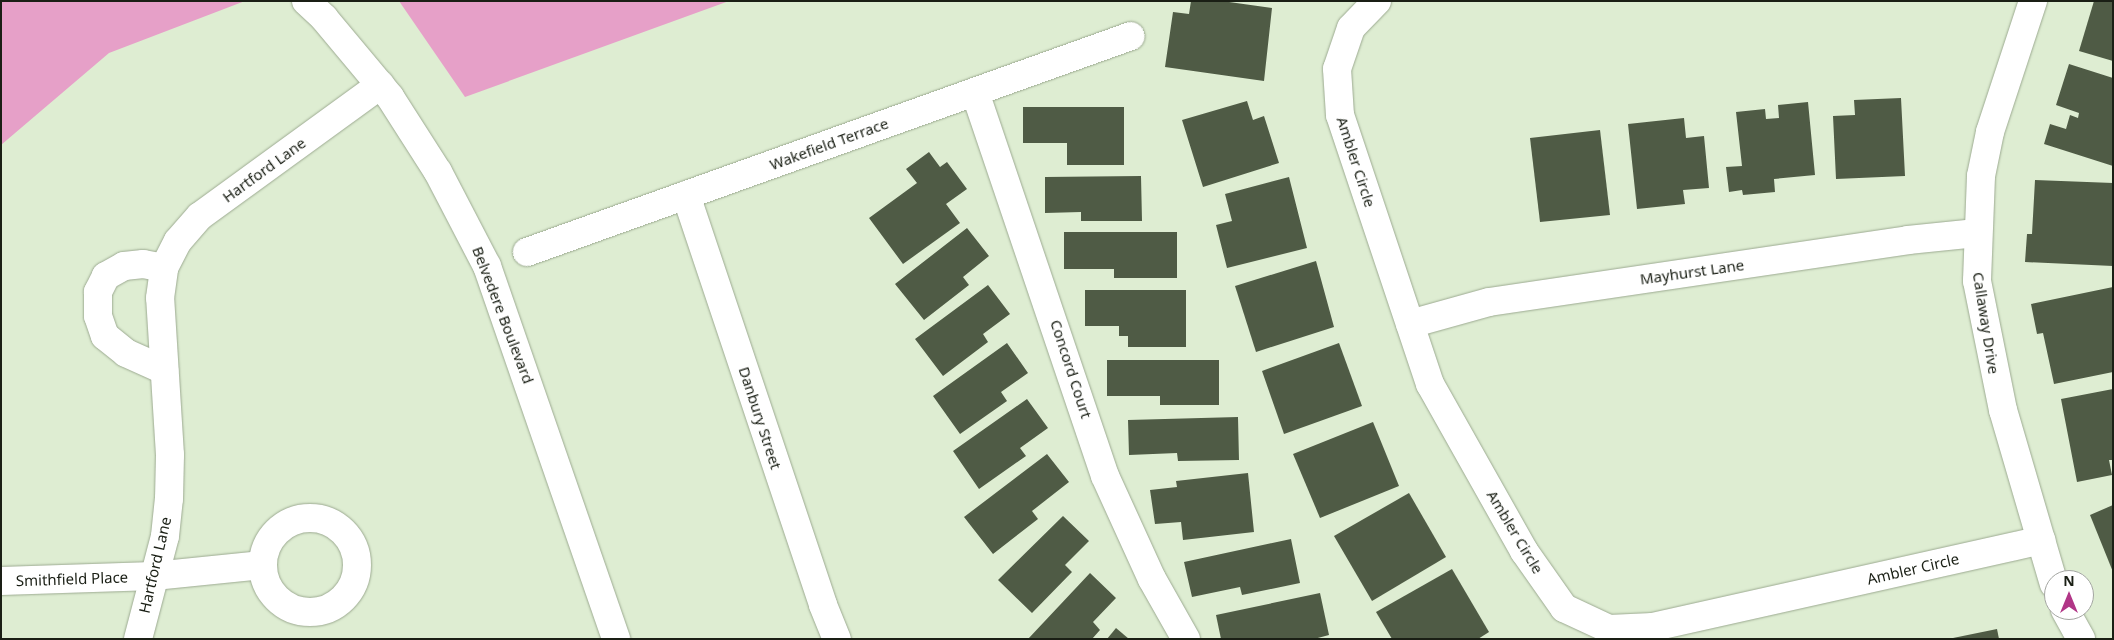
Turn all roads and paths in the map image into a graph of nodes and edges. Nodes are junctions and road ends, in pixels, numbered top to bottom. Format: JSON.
{"nodes":[{"id":1,"x":306,"y":1,"type":"edge"},
{"id":2,"x":1376,"y":1,"type":"edge"},
{"id":3,"x":2034,"y":1,"type":"edge"},
{"id":4,"x":1131,"y":36,"type":"dead end"},
{"id":5,"x":380,"y":85,"type":"junction"},
{"id":6,"x":975,"y":92,"type":"junction"},
{"id":7,"x":686,"y":195,"type":"junction"},
{"id":8,"x":1977,"y":234,"type":"junction"},
{"id":9,"x":527,"y":252,"type":"dead end"},
{"id":10,"x":164,"y":268,"type":"junction"},
{"id":11,"x":1410,"y":324,"type":"junction"},
{"id":12,"x":164,"y":370,"type":"junction"},
{"id":13,"x":2041,"y":540,"type":"junction"},
{"id":14,"x":262,"y":565,"type":"dead end"},
{"id":15,"x":2050,"y":570,"type":"edge"},
{"id":16,"x":154,"y":576,"type":"junction"},
{"id":17,"x":1,"y":581,"type":"edge"},
{"id":18,"x":2071,"y":620,"type":"edge"},
{"id":19,"x":138,"y":639,"type":"edge"},
{"id":20,"x":616,"y":639,"type":"edge"},
{"id":21,"x":837,"y":639,"type":"edge"},
{"id":22,"x":1186,"y":639,"type":"edge"},
{"id":23,"x":2081,"y":639,"type":"edge"}],
"edges":[{"from":1,"to":5,"type":"street","name":"Belvedere Boulevard"},
{"from":2,"to":11,"type":"street","name":"Ambler Circle"},
{"from":3,"to":8,"type":"street","name":"Callaway Drive"},
{"from":4,"to":6,"type":"street","name":"Wakefield Terrace"},
{"from":5,"to":10,"type":"street","name":"Hartford Lane"},
{"from":5,"to":20,"type":"street","name":"Belvedere Boulevard"},
{"from":6,"to":7,"type":"street","name":"Wakefield Terrace"},
{"from":6,"to":22,"type":"street","name":"Concord Court"},
{"from":7,"to":9,"type":"street","name":"Wakefield Terrace"},
{"from":7,"to":21,"type":"street","name":"Danbury Street"},
{"from":8,"to":11,"type":"street","name":"Mayhurst Lane"},
{"from":8,"to":13,"type":"street","name":"Callaway Drive"},
{"from":10,"to":12,"type":"street","name":"Hartford Lane"},
{"from":10,"to":12,"type":"street"},
{"from":11,"to":13,"type":"street","name":"Ambler Circle"},
{"from":12,"to":16,"type":"street","name":"Hartford Lane"},
{"from":13,"to":15,"type":"street","name":"Callaway Drive"},
{"from":14,"to":16,"type":"street","name":"Smithfield Place"},
{"from":16,"to":17,"type":"street","name":"Smithfield Place"},
{"from":16,"to":19,"type":"street","name":"Hartford Lane"},
{"from":18,"to":23,"type":"street"}]}
